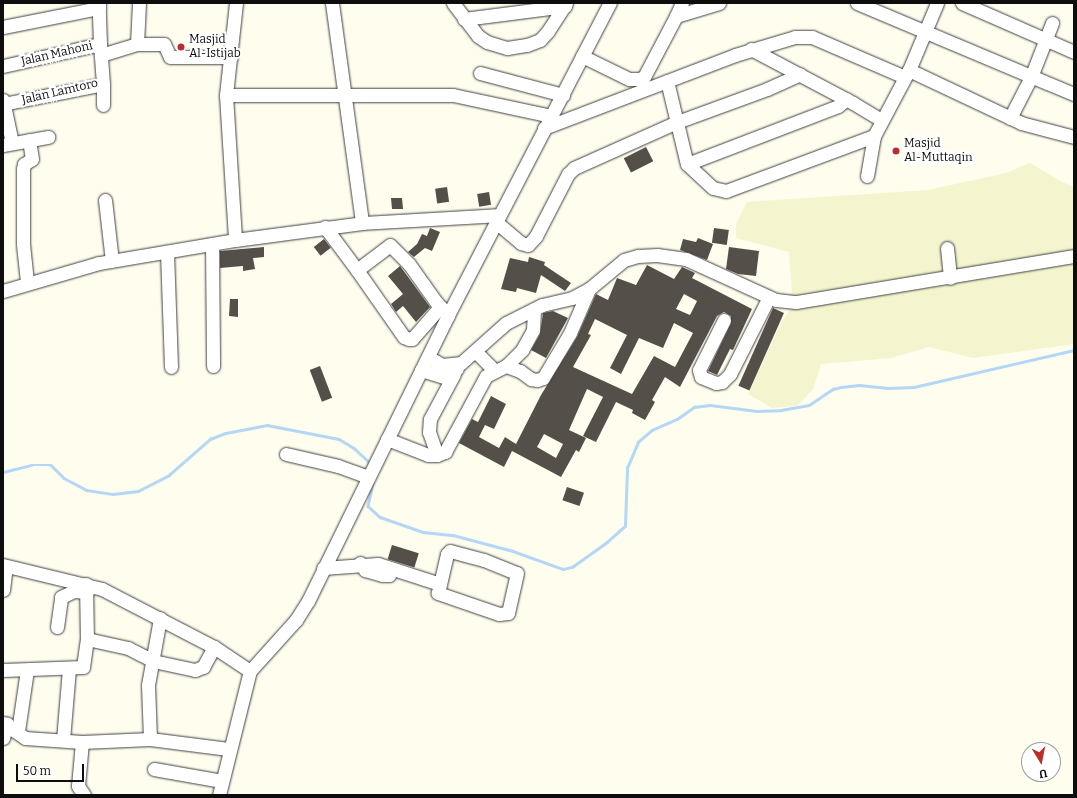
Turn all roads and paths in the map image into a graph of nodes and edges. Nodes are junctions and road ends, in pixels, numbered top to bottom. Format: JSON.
{"nodes":[{"id":1,"x":139,"y":3,"type":"edge"},
{"id":2,"x":236,"y":3,"type":"edge"},
{"id":3,"x":332,"y":3,"type":"edge"},
{"id":4,"x":453,"y":3,"type":"edge"},
{"id":5,"x":610,"y":3,"type":"edge"},
{"id":6,"x":682,"y":3,"type":"edge"},
{"id":7,"x":719,"y":3,"type":"edge"},
{"id":8,"x":857,"y":3,"type":"edge"},
{"id":9,"x":937,"y":3,"type":"edge"},
{"id":10,"x":962,"y":3,"type":"edge"},
{"id":11,"x":565,"y":4,"type":"edge"},
{"id":12,"x":99,"y":5,"type":"edge"},
{"id":13,"x":676,"y":16,"type":"junction"},
{"id":14,"x":464,"y":19,"type":"junction"},
{"id":15,"x":1052,"y":23,"type":"dead end"},
{"id":16,"x":3,"y":26,"type":"edge"},
{"id":17,"x":924,"y":30,"type":"junction"},
{"id":18,"x":1046,"y":41,"type":"junction"},
{"id":19,"x":137,"y":44,"type":"junction"},
{"id":20,"x":752,"y":49,"type":"junction"},
{"id":21,"x":100,"y":50,"type":"junction"},
{"id":22,"x":1074,"y":52,"type":"edge"},
{"id":23,"x":231,"y":56,"type":"junction"},
{"id":24,"x":582,"y":56,"type":"junction"},
{"id":25,"x":3,"y":66,"type":"edge"},
{"id":26,"x":480,"y":73,"type":"dead end"},
{"id":27,"x":907,"y":73,"type":"junction"},
{"id":28,"x":800,"y":74,"type":"junction"},
{"id":29,"x":1031,"y":77,"type":"junction"},
{"id":30,"x":667,"y":81,"type":"junction"},
{"id":31,"x":103,"y":84,"type":"junction"},
{"id":32,"x":1074,"y":94,"type":"edge"},
{"id":33,"x":226,"y":95,"type":"junction"},
{"id":34,"x":345,"y":95,"type":"junction"},
{"id":35,"x":563,"y":95,"type":"junction"},
{"id":36,"x":847,"y":99,"type":"junction"},
{"id":37,"x":3,"y":103,"type":"edge"},
{"id":38,"x":103,"y":105,"type":"dead end"},
{"id":39,"x":551,"y":116,"type":"junction"},
{"id":40,"x":1010,"y":118,"type":"junction"},
{"id":41,"x":882,"y":120,"type":"junction"},
{"id":42,"x":677,"y":122,"type":"junction"},
{"id":43,"x":544,"y":128,"type":"junction"},
{"id":44,"x":874,"y":136,"type":"junction"},
{"id":45,"x":48,"y":137,"type":"dead end"},
{"id":46,"x":1074,"y":137,"type":"edge"},
{"id":47,"x":29,"y":140,"type":"junction"},
{"id":48,"x":8,"y":144,"type":"edge"},
{"id":49,"x":688,"y":164,"type":"junction"},
{"id":50,"x":868,"y":176,"type":"dead end"},
{"id":51,"x":105,"y":200,"type":"dead end"},
{"id":52,"x":498,"y":219,"type":"junction"},
{"id":53,"x":362,"y":223,"type":"junction"},
{"id":54,"x":325,"y":227,"type":"junction"},
{"id":55,"x":236,"y":240,"type":"junction"},
{"id":56,"x":212,"y":244,"type":"junction"},
{"id":57,"x":947,"y":248,"type":"dead end"},
{"id":58,"x":167,"y":252,"type":"junction"},
{"id":59,"x":1074,"y":256,"type":"edge"},
{"id":60,"x":112,"y":261,"type":"junction"},
{"id":61,"x":357,"y":270,"type":"junction"},
{"id":62,"x":950,"y":278,"type":"junction"},
{"id":63,"x":27,"y":282,"type":"junction"},
{"id":64,"x":589,"y":289,"type":"junction"},
{"id":65,"x":3,"y":291,"type":"edge"},
{"id":66,"x":769,"y":297,"type":"junction"},
{"id":67,"x":534,"y":309,"type":"junction"},
{"id":68,"x":444,"y":311,"type":"junction"},
{"id":69,"x":724,"y":320,"type":"dead end"},
{"id":70,"x":475,"y":351,"type":"junction"},
{"id":71,"x":428,"y":357,"type":"junction"},
{"id":72,"x":213,"y":366,"type":"dead end"},
{"id":73,"x":171,"y":367,"type":"dead end"},
{"id":74,"x":458,"y":368,"type":"junction"},
{"id":75,"x":500,"y":369,"type":"junction"},
{"id":76,"x":421,"y":370,"type":"junction"},
{"id":77,"x":387,"y":439,"type":"junction"},
{"id":78,"x":286,"y":454,"type":"dead end"},
{"id":79,"x":437,"y":455,"type":"junction"},
{"id":80,"x":371,"y":470,"type":"junction"},
{"id":81,"x":4,"y":565,"type":"edge"},
{"id":82,"x":323,"y":568,"type":"junction"},
{"id":83,"x":440,"y":584,"type":"junction"},
{"id":84,"x":87,"y":588,"type":"junction"},
{"id":85,"x":3,"y":590,"type":"edge"},
{"id":86,"x":160,"y":618,"type":"junction"},
{"id":87,"x":58,"y":627,"type":"dead end"},
{"id":88,"x":86,"y":639,"type":"junction"},
{"id":89,"x":214,"y":647,"type":"junction"},
{"id":90,"x":153,"y":661,"type":"junction"},
{"id":91,"x":69,"y":668,"type":"junction"},
{"id":92,"x":3,"y":670,"type":"edge"},
{"id":93,"x":27,"y":670,"type":"junction"},
{"id":94,"x":250,"y":671,"type":"junction"},
{"id":95,"x":9,"y":726,"type":"edge"},
{"id":96,"x":3,"y":738,"type":"edge"},
{"id":97,"x":150,"y":739,"type":"junction"},
{"id":98,"x":63,"y":740,"type":"junction"},
{"id":99,"x":82,"y":742,"type":"junction"},
{"id":100,"x":228,"y":749,"type":"junction"},
{"id":101,"x":154,"y":769,"type":"dead end"},
{"id":102,"x":222,"y":781,"type":"junction"},
{"id":103,"x":84,"y":795,"type":"edge"},
{"id":104,"x":218,"y":795,"type":"edge"}],
"edges":[{"from":1,"to":19,"type":"street"},
{"from":2,"to":23,"type":"street"},
{"from":3,"to":34,"type":"street"},
{"from":4,"to":14,"type":"street"},
{"from":5,"to":24,"type":"street"},
{"from":6,"to":13,"type":"street"},
{"from":7,"to":13,"type":"street"},
{"from":8,"to":17,"type":"street"},
{"from":9,"to":17,"type":"street"},
{"from":10,"to":18,"type":"street"},
{"from":11,"to":14,"type":"street"},
{"from":11,"to":14,"type":"street"},
{"from":12,"to":16,"type":"street"},
{"from":12,"to":21,"type":"street","name":"Jalan Mahoni"},
{"from":13,"to":24,"type":"street"},
{"from":15,"to":18,"type":"street"},
{"from":17,"to":27,"type":"street"},
{"from":17,"to":29,"type":"street"},
{"from":18,"to":22,"type":"street"},
{"from":18,"to":29,"type":"street"},
{"from":19,"to":21,"type":"street"},
{"from":19,"to":23,"type":"street"},
{"from":20,"to":27,"type":"street"},
{"from":20,"to":28,"type":"street"},
{"from":20,"to":30,"type":"street"},
{"from":21,"to":25,"type":"street","name":"Jalan Mahoni"},
{"from":21,"to":31,"type":"street","name":"Jalan Lamtoro"},
{"from":23,"to":33,"type":"street"},
{"from":24,"to":35,"type":"street"},
{"from":26,"to":35,"type":"street"},
{"from":27,"to":40,"type":"street"},
{"from":27,"to":41,"type":"street"},
{"from":28,"to":36,"type":"street"},
{"from":28,"to":42,"type":"street"},
{"from":29,"to":32,"type":"street"},
{"from":29,"to":40,"type":"street"},
{"from":30,"to":42,"type":"street"},
{"from":30,"to":43,"type":"street"},
{"from":31,"to":37,"type":"street","name":"Jalan Lamtoro"},
{"from":31,"to":38,"type":"street"},
{"from":33,"to":34,"type":"street"},
{"from":33,"to":55,"type":"street"},
{"from":34,"to":39,"type":"street"},
{"from":34,"to":53,"type":"street"},
{"from":35,"to":39,"type":"street"},
{"from":36,"to":41,"type":"street"},
{"from":36,"to":49,"type":"street"},
{"from":37,"to":48,"type":"street"},
{"from":39,"to":43,"type":"street"},
{"from":40,"to":46,"type":"street"},
{"from":41,"to":44,"type":"street"},
{"from":42,"to":49,"type":"street"},
{"from":42,"to":52,"type":"street"},
{"from":43,"to":52,"type":"street"},
{"from":44,"to":49,"type":"street"},
{"from":44,"to":50,"type":"street"},
{"from":45,"to":47,"type":"street"},
{"from":47,"to":48,"type":"street"},
{"from":47,"to":63,"type":"street"},
{"from":51,"to":60,"type":"street"},
{"from":52,"to":53,"type":"street"},
{"from":52,"to":68,"type":"street"},
{"from":53,"to":54,"type":"street"},
{"from":54,"to":55,"type":"street"},
{"from":54,"to":61,"type":"street"},
{"from":55,"to":56,"type":"street"},
{"from":56,"to":58,"type":"street"},
{"from":56,"to":72,"type":"street"},
{"from":57,"to":62,"type":"street"},
{"from":58,"to":60,"type":"street"},
{"from":58,"to":73,"type":"street"},
{"from":59,"to":62,"type":"street"},
{"from":60,"to":63,"type":"street"},
{"from":61,"to":68,"type":"street"},
{"from":61,"to":68,"type":"street"},
{"from":62,"to":66,"type":"street"},
{"from":63,"to":65,"type":"street"},
{"from":64,"to":66,"type":"street"},
{"from":64,"to":67,"type":"street"},
{"from":64,"to":75,"type":"street"},
{"from":66,"to":69,"type":"street"},
{"from":67,"to":70,"type":"street"},
{"from":67,"to":75,"type":"street"},
{"from":68,"to":71,"type":"street"},
{"from":70,"to":74,"type":"street"},
{"from":70,"to":75,"type":"street"},
{"from":71,"to":74,"type":"street"},
{"from":71,"to":76,"type":"street"},
{"from":74,"to":76,"type":"street"},
{"from":74,"to":79,"type":"street"},
{"from":75,"to":79,"type":"street"},
{"from":76,"to":77,"type":"street"},
{"from":77,"to":79,"type":"street"},
{"from":77,"to":80,"type":"street"},
{"from":78,"to":80,"type":"street"},
{"from":80,"to":82,"type":"street"},
{"from":81,"to":84,"type":"street"},
{"from":81,"to":85,"type":"street"},
{"from":82,"to":83,"type":"street"},
{"from":82,"to":94,"type":"street"},
{"from":83,"to":83,"type":"street"},
{"from":84,"to":86,"type":"street"},
{"from":84,"to":87,"type":"street"},
{"from":84,"to":88,"type":"street"},
{"from":86,"to":89,"type":"street"},
{"from":86,"to":90,"type":"street"},
{"from":88,"to":90,"type":"street"},
{"from":88,"to":91,"type":"street"},
{"from":89,"to":90,"type":"street"},
{"from":89,"to":94,"type":"street"},
{"from":90,"to":97,"type":"street"},
{"from":91,"to":93,"type":"street"},
{"from":91,"to":98,"type":"street"},
{"from":92,"to":93,"type":"street"},
{"from":93,"to":95,"type":"street"},
{"from":94,"to":100,"type":"street"},
{"from":95,"to":96,"type":"street"},
{"from":95,"to":98,"type":"street"},
{"from":97,"to":99,"type":"street"},
{"from":97,"to":100,"type":"street"},
{"from":98,"to":99,"type":"street"},
{"from":99,"to":103,"type":"street"},
{"from":100,"to":102,"type":"street"},
{"from":101,"to":102,"type":"street"},
{"from":102,"to":104,"type":"street"}]}
